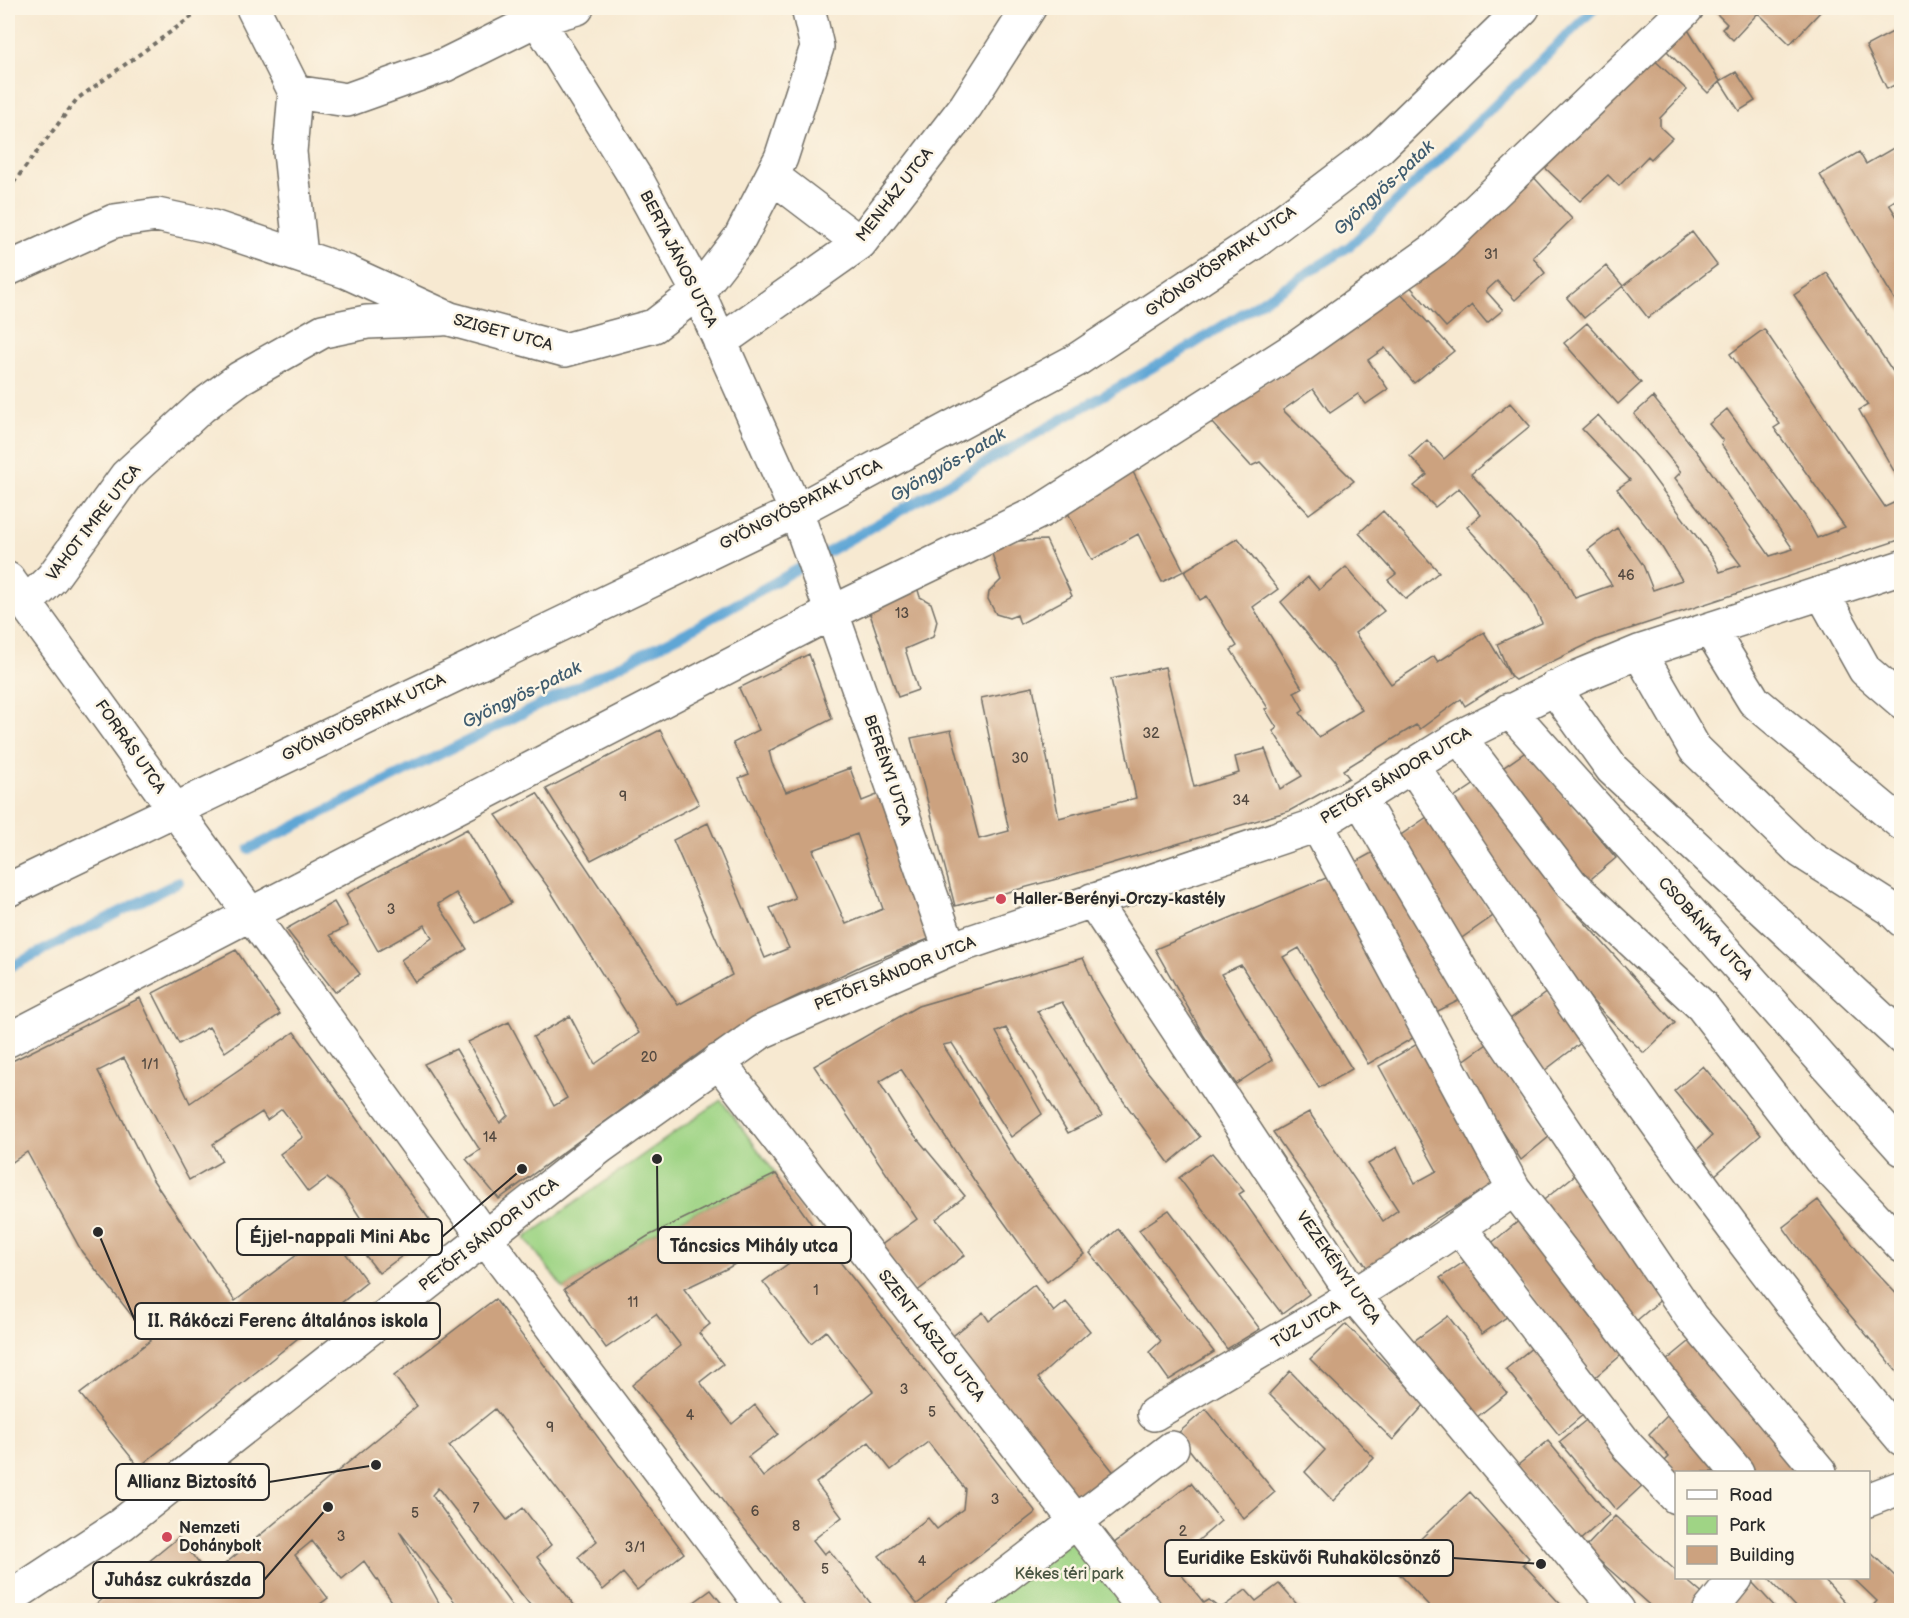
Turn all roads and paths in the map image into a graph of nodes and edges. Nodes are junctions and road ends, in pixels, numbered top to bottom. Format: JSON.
{"nodes":[{"id":1,"x":204,"y":8,"type":"edge"},
{"id":2,"x":253,"y":8,"type":"edge"},
{"id":3,"x":577,"y":8,"type":"edge"},
{"id":4,"x":808,"y":8,"type":"edge"},
{"id":5,"x":1029,"y":8,"type":"edge"},
{"id":6,"x":1687,"y":8,"type":"edge"},
{"id":7,"x":1514,"y":11,"type":"edge"},
{"id":8,"x":534,"y":13,"type":"edge"},
{"id":9,"x":295,"y":92,"type":"junction"},
{"id":10,"x":771,"y":176,"type":"junction"},
{"id":11,"x":8,"y":190,"type":"edge"},
{"id":12,"x":860,"y":243,"type":"junction"},
{"id":13,"x":301,"y":256,"type":"junction"},
{"id":14,"x":8,"y":269,"type":"edge"},
{"id":15,"x":698,"y":292,"type":"junction"},
{"id":16,"x":450,"y":319,"type":"junction"},
{"id":17,"x":720,"y":342,"type":"junction"},
{"id":18,"x":798,"y":517,"type":"junction"},
{"id":19,"x":1897,"y":576,"type":"edge"},
{"id":20,"x":17,"y":591,"type":"edge"},
{"id":21,"x":1822,"y":593,"type":"junction"},
{"id":22,"x":827,"y":602,"type":"junction"},
{"id":23,"x":1710,"y":629,"type":"junction"},
{"id":24,"x":1639,"y":652,"type":"junction"},
{"id":25,"x":1554,"y":688,"type":"junction"},
{"id":26,"x":1902,"y":702,"type":"edge"},
{"id":27,"x":1509,"y":710,"type":"junction"},
{"id":28,"x":1459,"y":737,"type":"junction"},
{"id":29,"x":1412,"y":765,"type":"junction"},
{"id":30,"x":1360,"y":799,"type":"junction"},
{"id":31,"x":174,"y":809,"type":"junction"},
{"id":32,"x":1902,"y":824,"type":"edge"},
{"id":33,"x":1317,"y":825,"type":"junction"},
{"id":34,"x":8,"y":890,"type":"edge"},
{"id":35,"x":1092,"y":900,"type":"junction"},
{"id":36,"x":253,"y":914,"type":"junction"},
{"id":37,"x":1902,"y":920,"type":"edge"},
{"id":38,"x":950,"y":949,"type":"junction"},
{"id":39,"x":1902,"y":1038,"type":"edge"},
{"id":40,"x":8,"y":1040,"type":"edge"},
{"id":41,"x":718,"y":1061,"type":"junction"},
{"id":42,"x":1902,"y":1149,"type":"edge"},
{"id":43,"x":1514,"y":1189,"type":"junction"},
{"id":44,"x":1460,"y":1228,"type":"junction"},
{"id":45,"x":485,"y":1238,"type":"junction"},
{"id":46,"x":1902,"y":1246,"type":"edge"},
{"id":47,"x":1354,"y":1296,"type":"junction"},
{"id":48,"x":1154,"y":1414,"type":"dead end"},
{"id":49,"x":1902,"y":1439,"type":"edge"},
{"id":50,"x":1172,"y":1448,"type":"dead end"},
{"id":51,"x":1735,"y":1471,"type":"edge"},
{"id":52,"x":1818,"y":1471,"type":"edge"},
{"id":53,"x":1902,"y":1486,"type":"edge"},
{"id":54,"x":1675,"y":1495,"type":"edge"},
{"id":55,"x":1870,"y":1500,"type":"edge"},
{"id":56,"x":1075,"y":1522,"type":"junction"},
{"id":57,"x":1735,"y":1579,"type":"edge"},
{"id":58,"x":8,"y":1599,"type":"edge"},
{"id":59,"x":765,"y":1611,"type":"edge"},
{"id":60,"x":962,"y":1611,"type":"edge"},
{"id":61,"x":1145,"y":1611,"type":"edge"},
{"id":62,"x":1618,"y":1611,"type":"edge"},
{"id":63,"x":1710,"y":1611,"type":"edge"}],
"edges":[{"from":1,"to":11,"type":"path"},
{"from":2,"to":9,"type":"street"},
{"from":3,"to":8,"type":"street"},
{"from":4,"to":10,"type":"street","name":"SZIGET UTCA"},
{"from":5,"to":12,"type":"street","name":"MENHÁZ UTCA"},
{"from":6,"to":22,"type":"street"},
{"from":7,"to":18,"type":"street","name":"GYÖNGYÖSPATAK UTCA"},
{"from":8,"to":9,"type":"street"},
{"from":8,"to":15,"type":"street","name":"BERTA JÁNOS UTCA"},
{"from":9,"to":13,"type":"street"},
{"from":10,"to":12,"type":"street"},
{"from":10,"to":15,"type":"street","name":"SZIGET UTCA"},
{"from":12,"to":17,"type":"street","name":"MENHÁZ UTCA"},
{"from":13,"to":14,"type":"street","name":"SZIGET UTCA"},
{"from":13,"to":16,"type":"street","name":"SZIGET UTCA"},
{"from":15,"to":16,"type":"street","name":"SZIGET UTCA"},
{"from":15,"to":17,"type":"street","name":"BERTA JÁNOS UTCA"},
{"from":16,"to":20,"type":"street","name":"VAHOT IMRE UTCA"},
{"from":17,"to":18,"type":"street","name":"BERTA JÁNOS UTCA"},
{"from":18,"to":22,"type":"street","name":"BERTA JÁNOS UTCA"},
{"from":18,"to":31,"type":"street","name":"GYÖNGYÖSPATAK UTCA"},
{"from":19,"to":21,"type":"street","name":"PETŐFI SÁNDOR UTCA"},
{"from":20,"to":31,"type":"street","name":"FORRÁS UTCA"},
{"from":21,"to":23,"type":"street","name":"PETŐFI SÁNDOR UTCA"},
{"from":21,"to":26,"type":"street"},
{"from":22,"to":36,"type":"street"},
{"from":22,"to":38,"type":"street","name":"BERÉNYI UTCA"},
{"from":23,"to":24,"type":"street","name":"PETŐFI SÁNDOR UTCA"},
{"from":23,"to":32,"type":"street"},
{"from":24,"to":25,"type":"street","name":"PETŐFI SÁNDOR UTCA"},
{"from":24,"to":37,"type":"street"},
{"from":25,"to":27,"type":"street","name":"PETŐFI SÁNDOR UTCA"},
{"from":25,"to":39,"type":"street"},
{"from":27,"to":28,"type":"street","name":"PETŐFI SÁNDOR UTCA"},
{"from":27,"to":42,"type":"street","name":"CSOBÁNKA UTCA"},
{"from":28,"to":29,"type":"street","name":"PETŐFI SÁNDOR UTCA"},
{"from":28,"to":46,"type":"street"},
{"from":29,"to":30,"type":"street","name":"PETŐFI SÁNDOR UTCA"},
{"from":29,"to":49,"type":"street"},
{"from":30,"to":33,"type":"street","name":"PETŐFI SÁNDOR UTCA"},
{"from":30,"to":52,"type":"street"},
{"from":31,"to":34,"type":"street","name":"GYÖNGYÖSPATAK UTCA"},
{"from":31,"to":36,"type":"street","name":"FORRÁS UTCA"},
{"from":33,"to":35,"type":"street","name":"PETŐFI SÁNDOR UTCA"},
{"from":33,"to":43,"type":"street"},
{"from":35,"to":38,"type":"street","name":"PETŐFI SÁNDOR UTCA"},
{"from":35,"to":47,"type":"street","name":"VEZEKÉNYI UTCA"},
{"from":36,"to":40,"type":"street"},
{"from":36,"to":45,"type":"street","name":"FORRÁS UTCA"},
{"from":38,"to":41,"type":"street","name":"PETŐFI SÁNDOR UTCA"},
{"from":41,"to":45,"type":"street","name":"PETŐFI SÁNDOR UTCA"},
{"from":41,"to":56,"type":"street","name":"SZENT LÁSZLÓ UTCA"},
{"from":43,"to":44,"type":"street","name":"TŰZ UTCA"},
{"from":43,"to":51,"type":"street"},
{"from":44,"to":47,"type":"street","name":"TŰZ UTCA"},
{"from":44,"to":54,"type":"street"},
{"from":45,"to":58,"type":"street","name":"PETŐFI SÁNDOR UTCA"},
{"from":45,"to":59,"type":"street","name":"FORRÁS UTCA"},
{"from":47,"to":48,"type":"street","name":"TŰZ UTCA"},
{"from":47,"to":62,"type":"street","name":"VEZEKÉNYI UTCA"},
{"from":50,"to":56,"type":"street"},
{"from":53,"to":55,"type":"street"},
{"from":56,"to":60,"type":"street"},
{"from":56,"to":61,"type":"street","name":"SZENT LÁSZLÓ UTCA"},
{"from":57,"to":63,"type":"street"}]}
